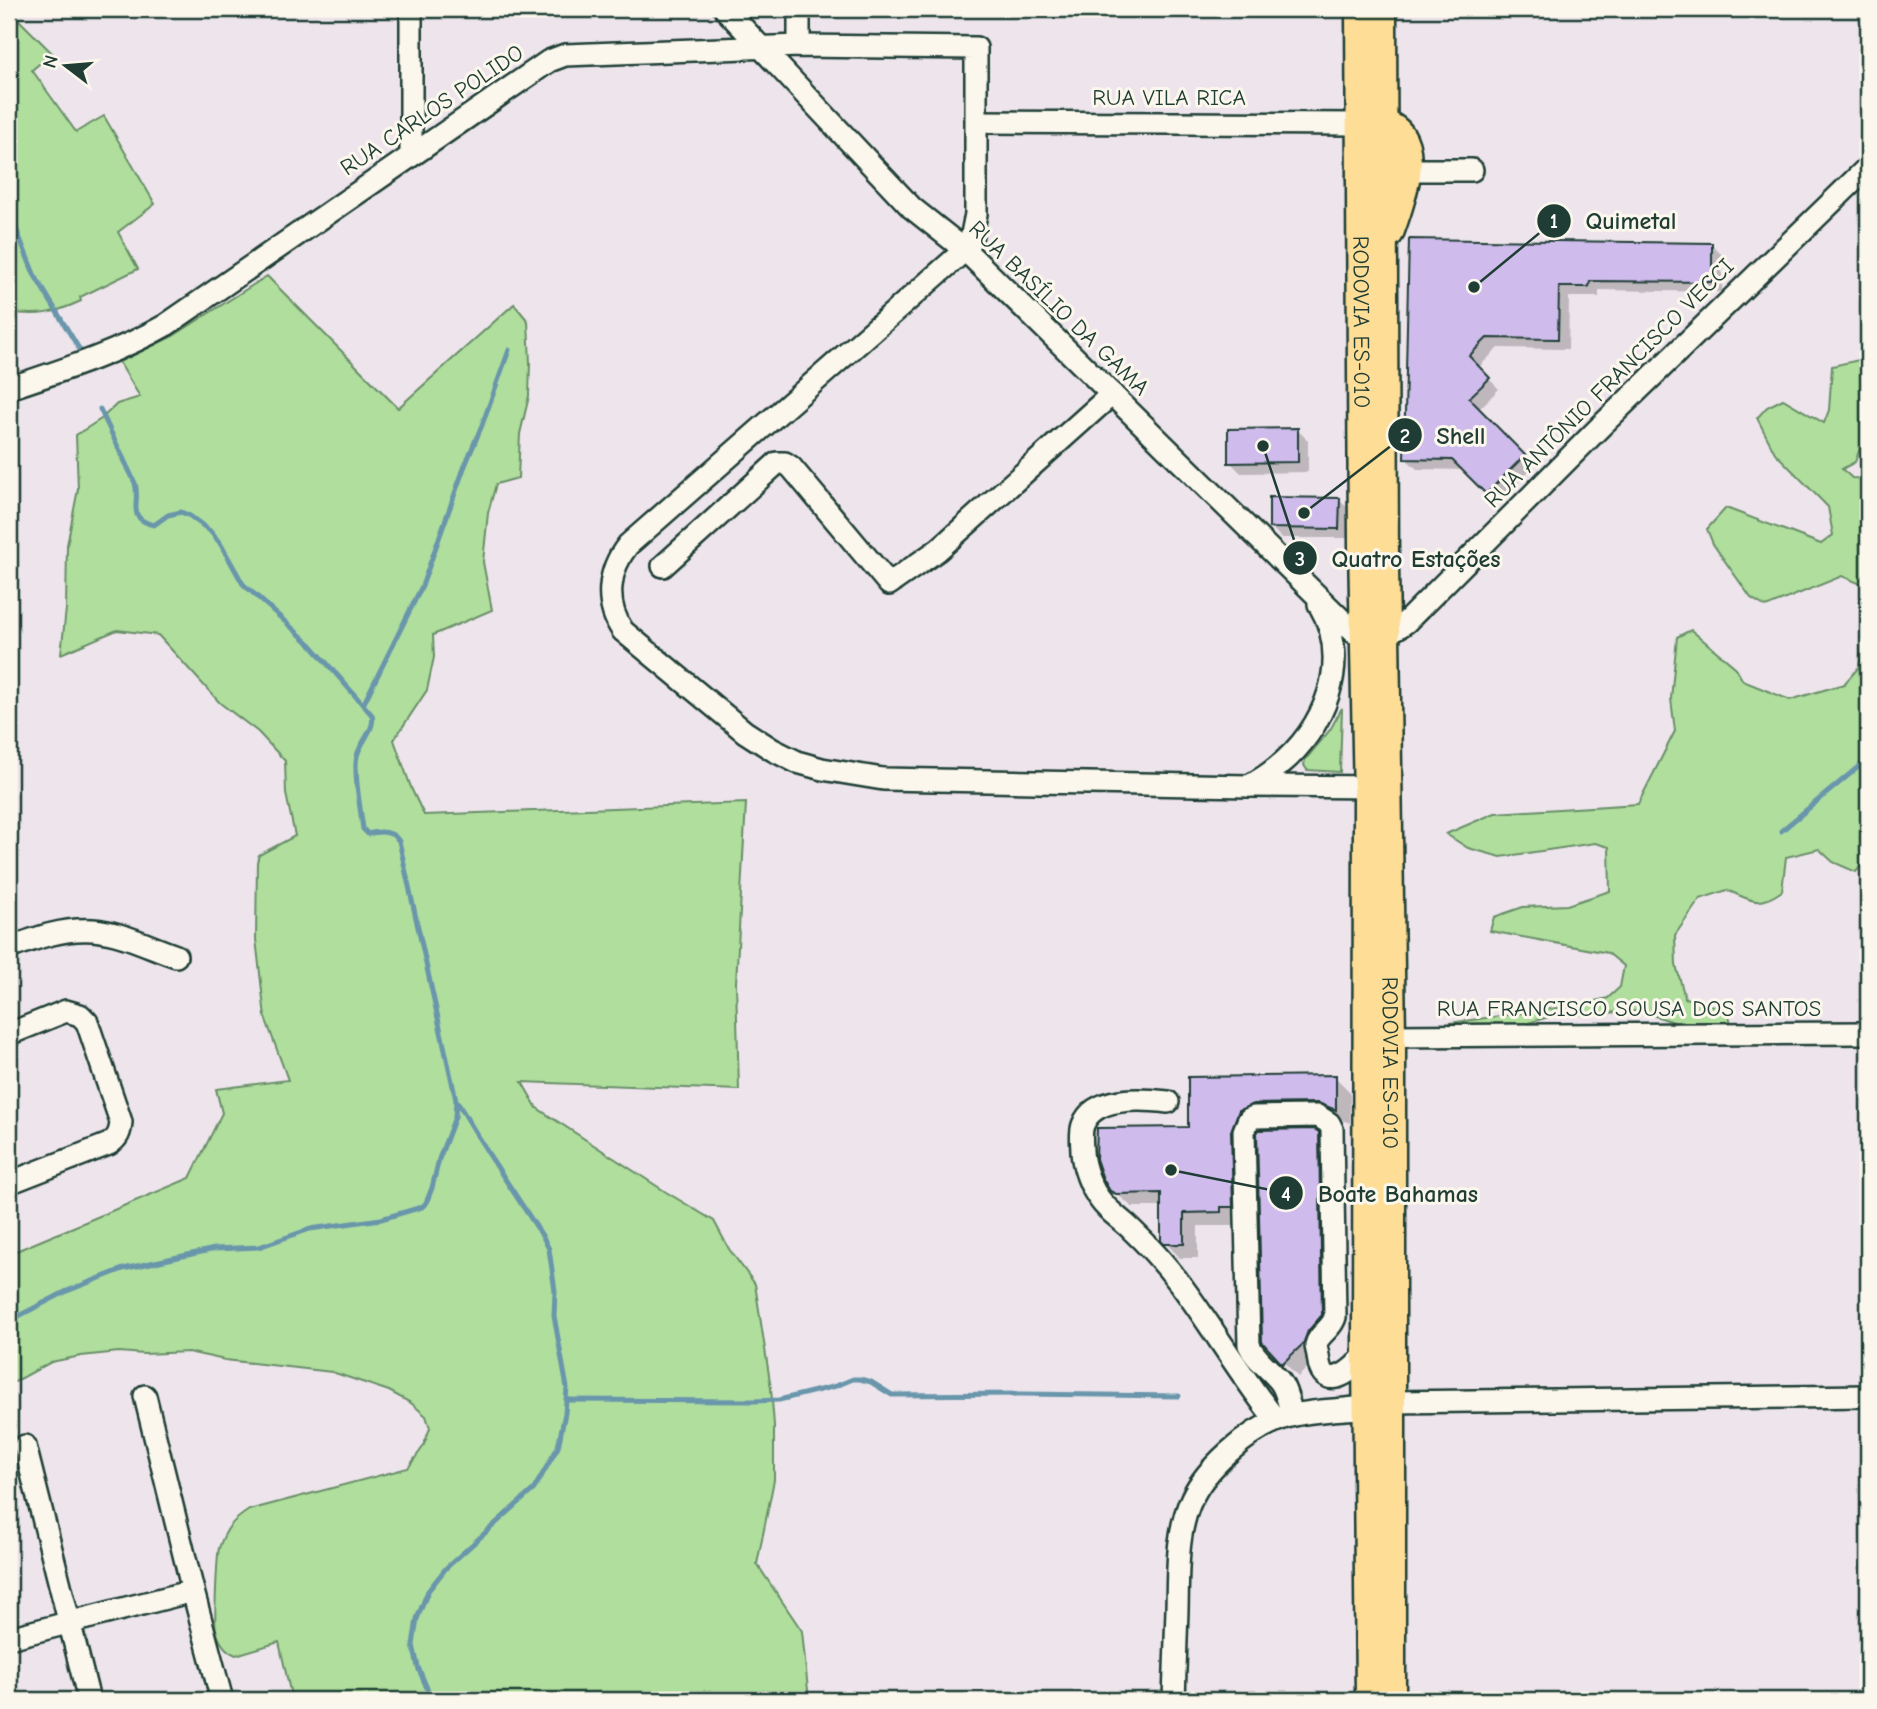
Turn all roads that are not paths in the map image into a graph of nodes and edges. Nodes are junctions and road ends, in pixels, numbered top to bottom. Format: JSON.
{"nodes":[{"id":1,"x":411,"y":9,"type":"edge"},
{"id":2,"x":725,"y":9,"type":"edge"},
{"id":3,"x":799,"y":9,"type":"edge"},
{"id":4,"x":1360,"y":9,"type":"edge"},
{"id":5,"x":1382,"y":9,"type":"edge"},
{"id":6,"x":799,"y":46,"type":"junction"},
{"id":7,"x":763,"y":48,"type":"junction"},
{"id":8,"x":977,"y":122,"type":"junction"},
{"id":9,"x":1372,"y":124,"type":"junction"},
{"id":10,"x":411,"y":155,"type":"junction"},
{"id":11,"x":1868,"y":167,"type":"edge"},
{"id":12,"x":1407,"y":170,"type":"junction"},
{"id":13,"x":1472,"y":170,"type":"dead end"},
{"id":14,"x":965,"y":250,"type":"junction"},
{"id":15,"x":1382,"y":252,"type":"junction"},
{"id":16,"x":9,"y":388,"type":"edge"},
{"id":17,"x":1112,"y":394,"type":"junction"},
{"id":18,"x":663,"y":566,"type":"dead end"},
{"id":19,"x":1313,"y":592,"type":"junction"},
{"id":20,"x":1375,"y":635,"type":"junction"},
{"id":21,"x":1249,"y":786,"type":"junction"},
{"id":22,"x":1378,"y":787,"type":"junction"},
{"id":23,"x":9,"y":948,"type":"edge"},
{"id":24,"x":176,"y":956,"type":"dead end"},
{"id":25,"x":1868,"y":1033,"type":"edge"},
{"id":26,"x":9,"y":1034,"type":"edge"},
{"id":27,"x":1391,"y":1036,"type":"junction"},
{"id":28,"x":1168,"y":1102,"type":"dead end"},
{"id":29,"x":9,"y":1183,"type":"edge"},
{"id":30,"x":1367,"y":1350,"type":"junction"},
{"id":31,"x":145,"y":1396,"type":"dead end"},
{"id":32,"x":1868,"y":1396,"type":"edge"},
{"id":33,"x":1380,"y":1404,"type":"junction"},
{"id":34,"x":1284,"y":1418,"type":"junction"},
{"id":35,"x":24,"y":1446,"type":"dead end"},
{"id":36,"x":193,"y":1591,"type":"junction"},
{"id":37,"x":69,"y":1622,"type":"junction"},
{"id":38,"x":9,"y":1638,"type":"edge"},
{"id":39,"x":89,"y":1700,"type":"edge"},
{"id":40,"x":222,"y":1700,"type":"edge"},
{"id":41,"x":1174,"y":1700,"type":"edge"},
{"id":42,"x":1370,"y":1700,"type":"edge"},
{"id":43,"x":1391,"y":1700,"type":"edge"}],
"edges":[{"from":1,"to":10,"type":"street"},
{"from":2,"to":7,"type":"street","name":"RUA BASÍLIO DA GAMA"},
{"from":3,"to":6,"type":"street"},
{"from":4,"to":9,"type":"main road","name":"RODOVIA ES-010"},
{"from":5,"to":9,"type":"main road","name":"RODOVIA ES-010"},
{"from":6,"to":7,"type":"street","name":"RUA CARLOS POLIDO"},
{"from":6,"to":8,"type":"street","name":"RUA CARLOS POLIDO"},
{"from":7,"to":10,"type":"street","name":"RUA CARLOS POLIDO"},
{"from":7,"to":14,"type":"street","name":"RUA BASÍLIO DA GAMA"},
{"from":8,"to":9,"type":"street","name":"RUA VILA RICA"},
{"from":8,"to":14,"type":"street"},
{"from":9,"to":12,"type":"main road"},
{"from":9,"to":15,"type":"main road","name":"RODOVIA ES-010"},
{"from":9,"to":20,"type":"main road","name":"RODOVIA ES-010"},
{"from":10,"to":16,"type":"street","name":"RUA CARLOS POLIDO"},
{"from":11,"to":20,"type":"street","name":"RUA ANTÔNIO FRANCISCO VECCI"},
{"from":12,"to":13,"type":"street"},
{"from":12,"to":15,"type":"main road"},
{"from":14,"to":17,"type":"street","name":"RUA BASÍLIO DA GAMA"},
{"from":14,"to":21,"type":"street"},
{"from":15,"to":20,"type":"main road","name":"RODOVIA ES-010"},
{"from":17,"to":18,"type":"street"},
{"from":17,"to":19,"type":"street","name":"RUA BASÍLIO DA GAMA"},
{"from":19,"to":20,"type":"street","name":"RUA BASÍLIO DA GAMA"},
{"from":19,"to":21,"type":"street"},
{"from":20,"to":22,"type":"main road","name":"RODOVIA ES-010"},
{"from":21,"to":22,"type":"street"},
{"from":22,"to":27,"type":"main road","name":"RODOVIA ES-010"},
{"from":22,"to":30,"type":"main road","name":"RODOVIA ES-010"},
{"from":23,"to":24,"type":"street"},
{"from":25,"to":27,"type":"street","name":"RUA FRANCISCO SOUSA DOS SANTOS"},
{"from":26,"to":29,"type":"street"},
{"from":27,"to":33,"type":"main road","name":"RODOVIA ES-010"},
{"from":28,"to":34,"type":"street"},
{"from":30,"to":33,"type":"main road","name":"RODOVIA ES-010"},
{"from":30,"to":34,"type":"street"},
{"from":31,"to":36,"type":"street"},
{"from":32,"to":33,"type":"street"},
{"from":33,"to":34,"type":"street"},
{"from":33,"to":42,"type":"main road","name":"RODOVIA ES-010"},
{"from":33,"to":43,"type":"main road","name":"RODOVIA ES-010"},
{"from":34,"to":41,"type":"street"},
{"from":35,"to":37,"type":"street"},
{"from":36,"to":37,"type":"street"},
{"from":36,"to":40,"type":"street"},
{"from":37,"to":38,"type":"street"},
{"from":37,"to":39,"type":"street"}]}
